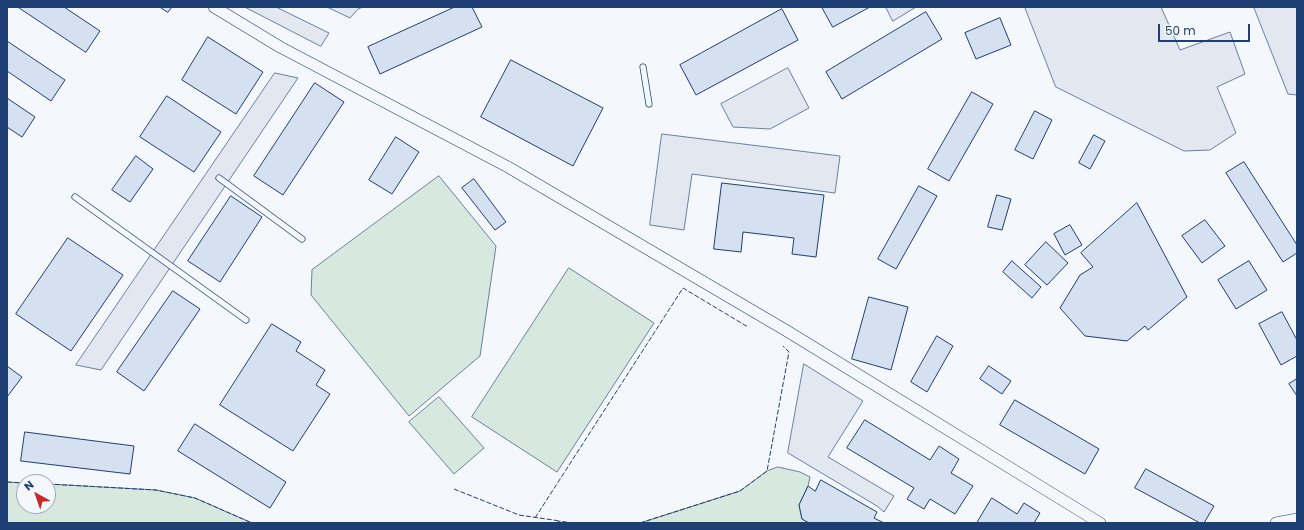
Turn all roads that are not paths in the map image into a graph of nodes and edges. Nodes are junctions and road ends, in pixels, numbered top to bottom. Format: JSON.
{"nodes":[{"id":1,"x":214,"y":7,"type":"edge"},
{"id":2,"x":643,"y":67,"type":"dead end"},
{"id":3,"x":649,"y":104,"type":"dead end"},
{"id":4,"x":219,"y":178,"type":"dead end"},
{"id":5,"x":75,"y":197,"type":"dead end"},
{"id":6,"x":302,"y":239,"type":"dead end"},
{"id":7,"x":246,"y":320,"type":"dead end"},
{"id":8,"x":1297,"y":519,"type":"edge"},
{"id":9,"x":1100,"y":523,"type":"edge"},
{"id":10,"x":1276,"y":523,"type":"edge"}],
"edges":[{"from":1,"to":9,"type":"street"},
{"from":2,"to":3,"type":"lane"},
{"from":4,"to":6,"type":"lane"},
{"from":5,"to":7,"type":"lane"},
{"from":8,"to":10,"type":"street"}]}
